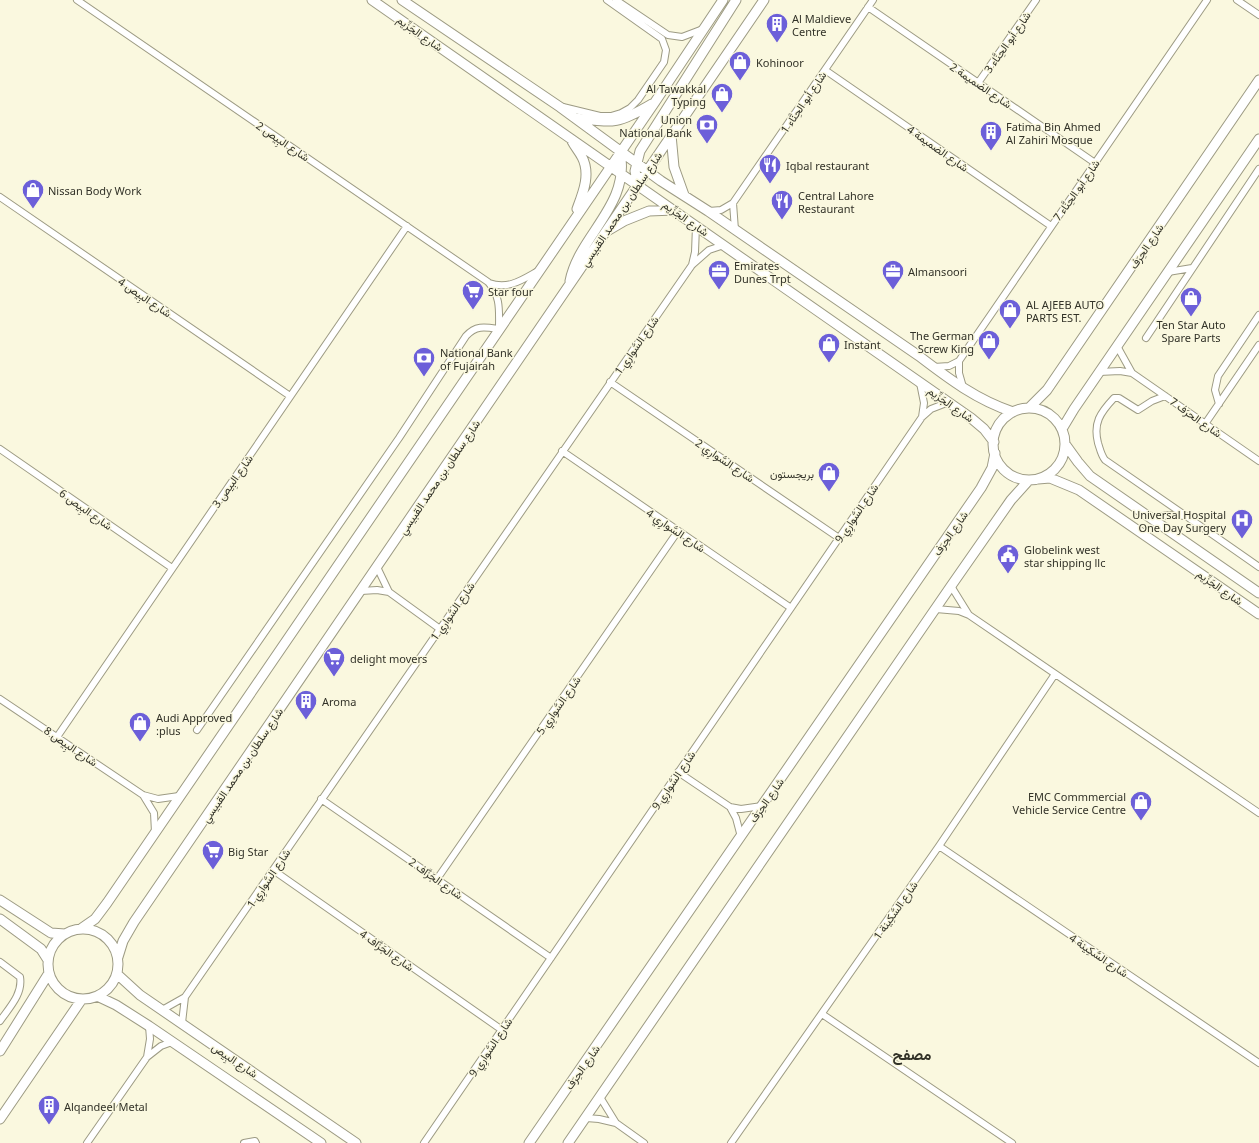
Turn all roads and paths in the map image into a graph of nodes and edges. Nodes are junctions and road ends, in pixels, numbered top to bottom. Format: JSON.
{"nodes":[{"id":1,"x":78,"y":0,"type":"edge"},
{"id":2,"x":372,"y":0,"type":"edge"},
{"id":3,"x":402,"y":0,"type":"edge"},
{"id":4,"x":607,"y":0,"type":"edge"},
{"id":5,"x":616,"y":0,"type":"edge"},
{"id":6,"x":723,"y":0,"type":"edge"},
{"id":7,"x":736,"y":0,"type":"edge"},
{"id":8,"x":764,"y":0,"type":"edge"},
{"id":9,"x":873,"y":0,"type":"edge"},
{"id":10,"x":1036,"y":0,"type":"edge"},
{"id":11,"x":1207,"y":0,"type":"edge"},
{"id":12,"x":1237,"y":0,"type":"edge"},
{"id":13,"x":868,"y":7,"type":"junction"},
{"id":14,"x":1259,"y":15,"type":"edge"},
{"id":15,"x":703,"y":29,"type":"junction"},
{"id":16,"x":825,"y":70,"type":"junction"},
{"id":17,"x":1259,"y":80,"type":"edge"},
{"id":18,"x":978,"y":83,"type":"junction"},
{"id":19,"x":655,"y":102,"type":"junction"},
{"id":20,"x":560,"y":106,"type":"junction"},
{"id":21,"x":575,"y":118,"type":"junction"},
{"id":22,"x":671,"y":135,"type":"junction"},
{"id":23,"x":571,"y":138,"type":"junction"},
{"id":24,"x":1259,"y":139,"type":"edge"},
{"id":25,"x":620,"y":152,"type":"junction"},
{"id":26,"x":1094,"y":163,"type":"junction"},
{"id":27,"x":636,"y":164,"type":"junction"},
{"id":28,"x":610,"y":166,"type":"junction"},
{"id":29,"x":1259,"y":169,"type":"edge"},
{"id":30,"x":646,"y":170,"type":"junction"},
{"id":31,"x":622,"y":174,"type":"junction"},
{"id":32,"x":638,"y":185,"type":"junction"},
{"id":33,"x":0,"y":197,"type":"edge"},
{"id":34,"x":685,"y":197,"type":"junction"},
{"id":35,"x":733,"y":204,"type":"junction"},
{"id":36,"x":674,"y":210,"type":"junction"},
{"id":37,"x":708,"y":211,"type":"junction"},
{"id":38,"x":574,"y":219,"type":"junction"},
{"id":39,"x":407,"y":226,"type":"junction"},
{"id":40,"x":696,"y":226,"type":"junction"},
{"id":41,"x":1051,"y":226,"type":"junction"},
{"id":42,"x":735,"y":230,"type":"junction"},
{"id":43,"x":606,"y":232,"type":"junction"},
{"id":44,"x":724,"y":245,"type":"junction"},
{"id":45,"x":692,"y":265,"type":"junction"},
{"id":46,"x":1192,"y":268,"type":"junction"},
{"id":47,"x":539,"y":270,"type":"junction"},
{"id":48,"x":1168,"y":272,"type":"junction"},
{"id":49,"x":488,"y":282,"type":"junction"},
{"id":50,"x":569,"y":285,"type":"junction"},
{"id":51,"x":1259,"y":314,"type":"edge"},
{"id":52,"x":499,"y":329,"type":"junction"},
{"id":53,"x":1146,"y":338,"type":"dead end"},
{"id":54,"x":1259,"y":345,"type":"edge"},
{"id":55,"x":1117,"y":346,"type":"junction"},
{"id":56,"x":959,"y":361,"type":"junction"},
{"id":57,"x":933,"y":367,"type":"junction"},
{"id":58,"x":1099,"y":372,"type":"junction"},
{"id":59,"x":1132,"y":373,"type":"junction"},
{"id":60,"x":610,"y":382,"type":"junction"},
{"id":61,"x":920,"y":382,"type":"junction"},
{"id":62,"x":965,"y":389,"type":"junction"},
{"id":63,"x":290,"y":396,"type":"junction"},
{"id":64,"x":1165,"y":396,"type":"junction"},
{"id":65,"x":949,"y":402,"type":"junction"},
{"id":66,"x":1219,"y":404,"type":"junction"},
{"id":67,"x":1028,"y":408,"type":"junction"},
{"id":68,"x":1013,"y":412,"type":"junction"},
{"id":69,"x":922,"y":417,"type":"junction"},
{"id":70,"x":1205,"y":424,"type":"junction"},
{"id":71,"x":1062,"y":429,"type":"junction"},
{"id":72,"x":994,"y":442,"type":"junction"},
{"id":73,"x":1065,"y":444,"type":"junction"},
{"id":74,"x":0,"y":449,"type":"edge"},
{"id":75,"x":562,"y":451,"type":"junction"},
{"id":76,"x":995,"y":453,"type":"junction"},
{"id":77,"x":1259,"y":460,"type":"edge"},
{"id":78,"x":1033,"y":479,"type":"junction"},
{"id":79,"x":1168,"y":504,"type":"junction"},
{"id":80,"x":1161,"y":516,"type":"junction"},
{"id":81,"x":1186,"y":516,"type":"junction"},
{"id":82,"x":1151,"y":520,"type":"junction"},
{"id":83,"x":678,"y":531,"type":"junction"},
{"id":84,"x":839,"y":538,"type":"junction"},
{"id":85,"x":1259,"y":567,"type":"edge"},
{"id":86,"x":172,"y":568,"type":"junction"},
{"id":87,"x":377,"y":568,"type":"junction"},
{"id":88,"x":951,"y":586,"type":"junction"},
{"id":89,"x":361,"y":591,"type":"junction"},
{"id":90,"x":389,"y":592,"type":"junction"},
{"id":91,"x":1259,"y":593,"type":"edge"},
{"id":92,"x":791,"y":608,"type":"junction"},
{"id":93,"x":936,"y":609,"type":"junction"},
{"id":94,"x":1259,"y":614,"type":"edge"},
{"id":95,"x":969,"y":615,"type":"junction"},
{"id":96,"x":440,"y":629,"type":"junction"},
{"id":97,"x":1055,"y":674,"type":"junction"},
{"id":98,"x":0,"y":699,"type":"edge"},
{"id":99,"x":197,"y":730,"type":"dead end"},
{"id":100,"x":57,"y":736,"type":"junction"},
{"id":101,"x":678,"y":772,"type":"junction"},
{"id":102,"x":143,"y":795,"type":"junction"},
{"id":103,"x":179,"y":796,"type":"junction"},
{"id":104,"x":322,"y":799,"type":"junction"},
{"id":105,"x":762,"y":806,"type":"junction"},
{"id":106,"x":730,"y":807,"type":"junction"},
{"id":107,"x":1259,"y":813,"type":"edge"},
{"id":108,"x":156,"y":832,"type":"junction"},
{"id":109,"x":741,"y":837,"type":"junction"},
{"id":110,"x":939,"y":846,"type":"junction"},
{"id":111,"x":273,"y":870,"type":"junction"},
{"id":112,"x":437,"y":878,"type":"junction"},
{"id":113,"x":0,"y":900,"type":"edge"},
{"id":114,"x":0,"y":919,"type":"edge"},
{"id":115,"x":82,"y":928,"type":"junction"},
{"id":116,"x":65,"y":934,"type":"junction"},
{"id":117,"x":118,"y":957,"type":"junction"},
{"id":118,"x":551,"y":958,"type":"junction"},
{"id":119,"x":48,"y":960,"type":"junction"},
{"id":120,"x":0,"y":962,"type":"edge"},
{"id":121,"x":49,"y":973,"type":"junction"},
{"id":122,"x":117,"y":974,"type":"junction"},
{"id":123,"x":97,"y":996,"type":"junction"},
{"id":124,"x":185,"y":998,"type":"junction"},
{"id":125,"x":82,"y":999,"type":"junction"},
{"id":126,"x":162,"y":1010,"type":"junction"},
{"id":127,"x":822,"y":1014,"type":"junction"},
{"id":128,"x":0,"y":1021,"type":"edge"},
{"id":129,"x":182,"y":1023,"type":"junction"},
{"id":130,"x":149,"y":1026,"type":"junction"},
{"id":131,"x":502,"y":1030,"type":"junction"},
{"id":132,"x":172,"y":1042,"type":"junction"},
{"id":133,"x":0,"y":1051,"type":"edge"},
{"id":134,"x":147,"y":1057,"type":"junction"},
{"id":135,"x":1259,"y":1063,"type":"edge"},
{"id":136,"x":600,"y":1097,"type":"junction"},
{"id":137,"x":586,"y":1118,"type":"junction"},
{"id":138,"x":0,"y":1119,"type":"edge"},
{"id":139,"x":616,"y":1123,"type":"junction"},
{"id":140,"x":87,"y":1143,"type":"edge"},
{"id":141,"x":244,"y":1143,"type":"edge"},
{"id":142,"x":256,"y":1143,"type":"edge"},
{"id":143,"x":322,"y":1143,"type":"edge"},
{"id":144,"x":356,"y":1143,"type":"edge"},
{"id":145,"x":424,"y":1143,"type":"edge"},
{"id":146,"x":529,"y":1143,"type":"edge"},
{"id":147,"x":568,"y":1143,"type":"edge"},
{"id":148,"x":644,"y":1143,"type":"edge"},
{"id":149,"x":731,"y":1143,"type":"edge"},
{"id":150,"x":1012,"y":1143,"type":"edge"}],
"edges":[{"from":1,"to":39,"type":"street","name":"شارع البِيص 2"},
{"from":2,"to":23,"type":"street","name":"شارع الجَزِّيم"},
{"from":3,"to":20,"type":"street","name":"شارع الجَزِّيم"},
{"from":4,"to":20,"type":"street"},
{"from":5,"to":15,"type":"street"},
{"from":6,"to":15,"type":"street"},
{"from":7,"to":27,"type":"street"},
{"from":8,"to":22,"type":"street","name":"شارع سلطان بن محمد القبيسي"},
{"from":9,"to":13,"type":"street","name":"شارع أبو الحِنَّاء 1"},
{"from":10,"to":18,"type":"street","name":"شارع أبو الحِنَّاء 3"},
{"from":11,"to":26,"type":"street","name":"شارع أبو الحِنَّاء 7"},
{"from":12,"to":14,"type":"street"},
{"from":13,"to":16,"type":"street","name":"شارع أبو الحِنَّاء 1"},
{"from":13,"to":18,"type":"street","name":"شارع الضميمة 2"},
{"from":15,"to":19,"type":"street"},
{"from":16,"to":35,"type":"street","name":"شارع أبو الحِنَّاء 1"},
{"from":16,"to":41,"type":"street","name":"شارع الضميمة 4"},
{"from":17,"to":67,"type":"street","name":"شارع الحِرَف"},
{"from":18,"to":26,"type":"street","name":"شارع الضميمة 2"},
{"from":19,"to":21,"type":"street"},
{"from":19,"to":25,"type":"street"},
{"from":20,"to":21,"type":"street","name":"شارع الجَزِّيم"},
{"from":21,"to":25,"type":"street","name":"شارع الجَزِّيم"},
{"from":22,"to":30,"type":"street","name":"شارع سلطان بن محمد القبيسي"},
{"from":22,"to":34,"type":"street"},
{"from":23,"to":28,"type":"street","name":"شارع الجَزِّيم"},
{"from":23,"to":38,"type":"street"},
{"from":24,"to":48,"type":"street"},
{"from":25,"to":27,"type":"street","name":"شارع الجَزِّيم"},
{"from":25,"to":28,"type":"street"},
{"from":25,"to":31,"type":"street"},
{"from":26,"to":41,"type":"street","name":"شارع أبو الحِنَّاء 7"},
{"from":27,"to":30,"type":"street","name":"شارع الجَزِّيم"},
{"from":27,"to":32,"type":"street"},
{"from":28,"to":31,"type":"street","name":"شارع الجَزِّيم"},
{"from":28,"to":38,"type":"street"},
{"from":29,"to":46,"type":"street"},
{"from":30,"to":32,"type":"street","name":"شارع سلطان بن محمد القبيسي"},
{"from":30,"to":34,"type":"street","name":"شارع الجَزِّيم"},
{"from":31,"to":32,"type":"street","name":"شارع الجَزِّيم"},
{"from":31,"to":50,"type":"street"},
{"from":32,"to":36,"type":"street","name":"شارع الجَزِّيم"},
{"from":32,"to":43,"type":"street","name":"شارع سلطان بن محمد القبيسي"},
{"from":33,"to":63,"type":"street","name":"شارع البِيص 4"},
{"from":34,"to":37,"type":"street","name":"شارع الجَزِّيم"},
{"from":35,"to":37,"type":"street"},
{"from":35,"to":42,"type":"street"},
{"from":36,"to":40,"type":"street","name":"شارع الجَزِّيم"},
{"from":36,"to":43,"type":"street"},
{"from":37,"to":42,"type":"street","name":"شارع الجَزِّيم"},
{"from":38,"to":47,"type":"street"},
{"from":39,"to":49,"type":"street","name":"شارع البِيص 2"},
{"from":39,"to":63,"type":"street","name":"شارع البِيص 3"},
{"from":40,"to":44,"type":"street","name":"شارع الجَزِّيم"},
{"from":40,"to":45,"type":"street","name":"شارع السَّوارِي 1"},
{"from":41,"to":56,"type":"street","name":"شارع أبو الحِنَّاء 7"},
{"from":42,"to":57,"type":"street","name":"شارع الجَزِّيم"},
{"from":43,"to":50,"type":"street","name":"شارع سلطان بن محمد القبيسي"},
{"from":44,"to":45,"type":"street","name":"شارع السَّوارِي 1"},
{"from":44,"to":61,"type":"street","name":"شارع الجَزِّيم"},
{"from":45,"to":60,"type":"street","name":"شارع السَّوارِي 1"},
{"from":46,"to":48,"type":"street"},
{"from":46,"to":53,"type":"street"},
{"from":47,"to":49,"type":"street","name":"شارع البِيص 2"},
{"from":47,"to":52,"type":"street"},
{"from":48,"to":55,"type":"street"},
{"from":49,"to":52,"type":"street","name":"شارع البِيص 2"},
{"from":50,"to":87,"type":"street","name":"شارع سلطان بن محمد القبيسي"},
{"from":51,"to":66,"type":"street"},
{"from":52,"to":99,"type":"street"},
{"from":52,"to":103,"type":"street"},
{"from":54,"to":66,"type":"street"},
{"from":55,"to":58,"type":"street"},
{"from":55,"to":59,"type":"street","name":"شارع الحرَف 7"},
{"from":56,"to":57,"type":"street"},
{"from":56,"to":62,"type":"street"},
{"from":57,"to":62,"type":"street","name":"شارع الجَزِّيم"},
{"from":58,"to":59,"type":"street","name":"شارع الحرَف 7"},
{"from":58,"to":71,"type":"street"},
{"from":59,"to":64,"type":"street","name":"شارع الحرَف 7"},
{"from":60,"to":75,"type":"street","name":"شارع السَّوارِي 1"},
{"from":60,"to":84,"type":"street","name":"شارع السَّوارِي 2"},
{"from":61,"to":65,"type":"street","name":"شارع الجَزِّيم"},
{"from":61,"to":69,"type":"street"},
{"from":62,"to":68,"type":"street","name":"شارع الجَزِّيم"},
{"from":63,"to":86,"type":"street","name":"شارع البِيص 3"},
{"from":64,"to":70,"type":"street","name":"شارع الحرَف 7"},
{"from":64,"to":79,"type":"street"},
{"from":65,"to":69,"type":"street","name":"شارع السَّوارِي 9"},
{"from":65,"to":72,"type":"street","name":"شارع الجَزِّيم"},
{"from":66,"to":70,"type":"street"},
{"from":67,"to":68,"type":"street"},
{"from":67,"to":71,"type":"street"},
{"from":68,"to":72,"type":"street"},
{"from":69,"to":84,"type":"street","name":"شارع السَّوارِي 9"},
{"from":70,"to":77,"type":"street","name":"شارع الحرَف 7"},
{"from":71,"to":73,"type":"street"},
{"from":72,"to":76,"type":"street"},
{"from":73,"to":78,"type":"street"},
{"from":73,"to":82,"type":"street","name":"شارع الجَزِّيم"},
{"from":74,"to":86,"type":"street","name":"شارع البِيص 6"},
{"from":75,"to":83,"type":"street","name":"شارع السَّوارِي 4"},
{"from":75,"to":96,"type":"street","name":"شارع السَّوارِي 1"},
{"from":76,"to":78,"type":"street"},
{"from":76,"to":105,"type":"street","name":"شارع الحِرَف"},
{"from":78,"to":88,"type":"street"},
{"from":78,"to":94,"type":"street","name":"شارع الجَزِّيم"},
{"from":79,"to":80,"type":"street"},
{"from":79,"to":81,"type":"street"},
{"from":80,"to":81,"type":"street"},
{"from":80,"to":82,"type":"street"},
{"from":81,"to":85,"type":"street"},
{"from":82,"to":91,"type":"street","name":"شارع الجَزِّيم"},
{"from":83,"to":92,"type":"street","name":"شارع السَّوارِي 4"},
{"from":83,"to":112,"type":"street","name":"شارع السَّوارِي 5"},
{"from":84,"to":92,"type":"street","name":"شارع السَّوارِي 9"},
{"from":86,"to":100,"type":"street","name":"شارع البِيص 3"},
{"from":87,"to":89,"type":"street","name":"شارع سلطان بن محمد القبيسي"},
{"from":87,"to":90,"type":"street"},
{"from":88,"to":93,"type":"street"},
{"from":88,"to":95,"type":"street"},
{"from":89,"to":90,"type":"street"},
{"from":89,"to":117,"type":"street","name":"شارع سلطان بن محمد القبيسي"},
{"from":90,"to":96,"type":"street"},
{"from":92,"to":101,"type":"street","name":"شارع السَّوارِي 9"},
{"from":93,"to":95,"type":"street"},
{"from":93,"to":136,"type":"street"},
{"from":95,"to":97,"type":"street"},
{"from":96,"to":104,"type":"street","name":"شارع السَّوارِي 1"},
{"from":97,"to":107,"type":"street"},
{"from":97,"to":110,"type":"street","name":"شارع السَّكِينة 1"},
{"from":98,"to":100,"type":"street","name":"شارع البِيص 8"},
{"from":100,"to":102,"type":"street","name":"شارع البِيص 8"},
{"from":101,"to":106,"type":"street"},
{"from":101,"to":118,"type":"street","name":"شارع السَّوارِي 9"},
{"from":102,"to":103,"type":"street","name":"شارع البِيص 8"},
{"from":102,"to":108,"type":"street","name":"شارع البِيص 8"},
{"from":103,"to":108,"type":"street"},
{"from":104,"to":111,"type":"street","name":"شارع السَّوارِي 1"},
{"from":104,"to":112,"type":"street","name":"شارع الجَزَّاف 2"},
{"from":105,"to":106,"type":"street"},
{"from":105,"to":109,"type":"street","name":"شارع الحِرَف"},
{"from":106,"to":109,"type":"street"},
{"from":108,"to":115,"type":"street"},
{"from":109,"to":146,"type":"street","name":"شارع الحِرَف"},
{"from":110,"to":127,"type":"street","name":"شارع السَّكِينة 1"},
{"from":110,"to":135,"type":"street","name":"شارع السَّكِينة 4"},
{"from":111,"to":124,"type":"street","name":"شارع السَّوارِي 1"},
{"from":111,"to":131,"type":"street","name":"شارع الجَزَّاف 4"},
{"from":112,"to":118,"type":"street","name":"شارع الجَزَّاف 2"},
{"from":113,"to":116,"type":"street"},
{"from":114,"to":119,"type":"street"},
{"from":115,"to":116,"type":"street"},
{"from":115,"to":117,"type":"street"},
{"from":116,"to":119,"type":"street"},
{"from":117,"to":122,"type":"street"},
{"from":118,"to":131,"type":"street","name":"شارع السَّوارِي 9"},
{"from":119,"to":121,"type":"street"},
{"from":120,"to":128,"type":"street"},
{"from":121,"to":125,"type":"street"},
{"from":121,"to":133,"type":"street"},
{"from":122,"to":123,"type":"street"},
{"from":122,"to":126,"type":"street","name":"شارع البِيص"},
{"from":123,"to":125,"type":"street"},
{"from":123,"to":130,"type":"street","name":"شارع البِيص"},
{"from":124,"to":126,"type":"street","name":"شارع السَّوارِي 1"},
{"from":124,"to":129,"type":"street","name":"شارع السَّوارِي 1"},
{"from":125,"to":138,"type":"street"},
{"from":126,"to":129,"type":"street","name":"شارع البِيص"},
{"from":127,"to":149,"type":"street","name":"شارع السَّكِينة 1"},
{"from":127,"to":150,"type":"street"},
{"from":129,"to":144,"type":"street","name":"شارع البِيص"},
{"from":130,"to":132,"type":"street","name":"شارع البِيص"},
{"from":130,"to":134,"type":"street"},
{"from":131,"to":145,"type":"street","name":"شارع السَّوارِي 9"},
{"from":132,"to":134,"type":"street"},
{"from":132,"to":143,"type":"street","name":"شارع البِيص"},
{"from":134,"to":140,"type":"street"},
{"from":136,"to":137,"type":"street"},
{"from":136,"to":139,"type":"street"},
{"from":137,"to":139,"type":"street"},
{"from":137,"to":147,"type":"street"},
{"from":139,"to":148,"type":"street"},
{"from":141,"to":142,"type":"street"}]}
